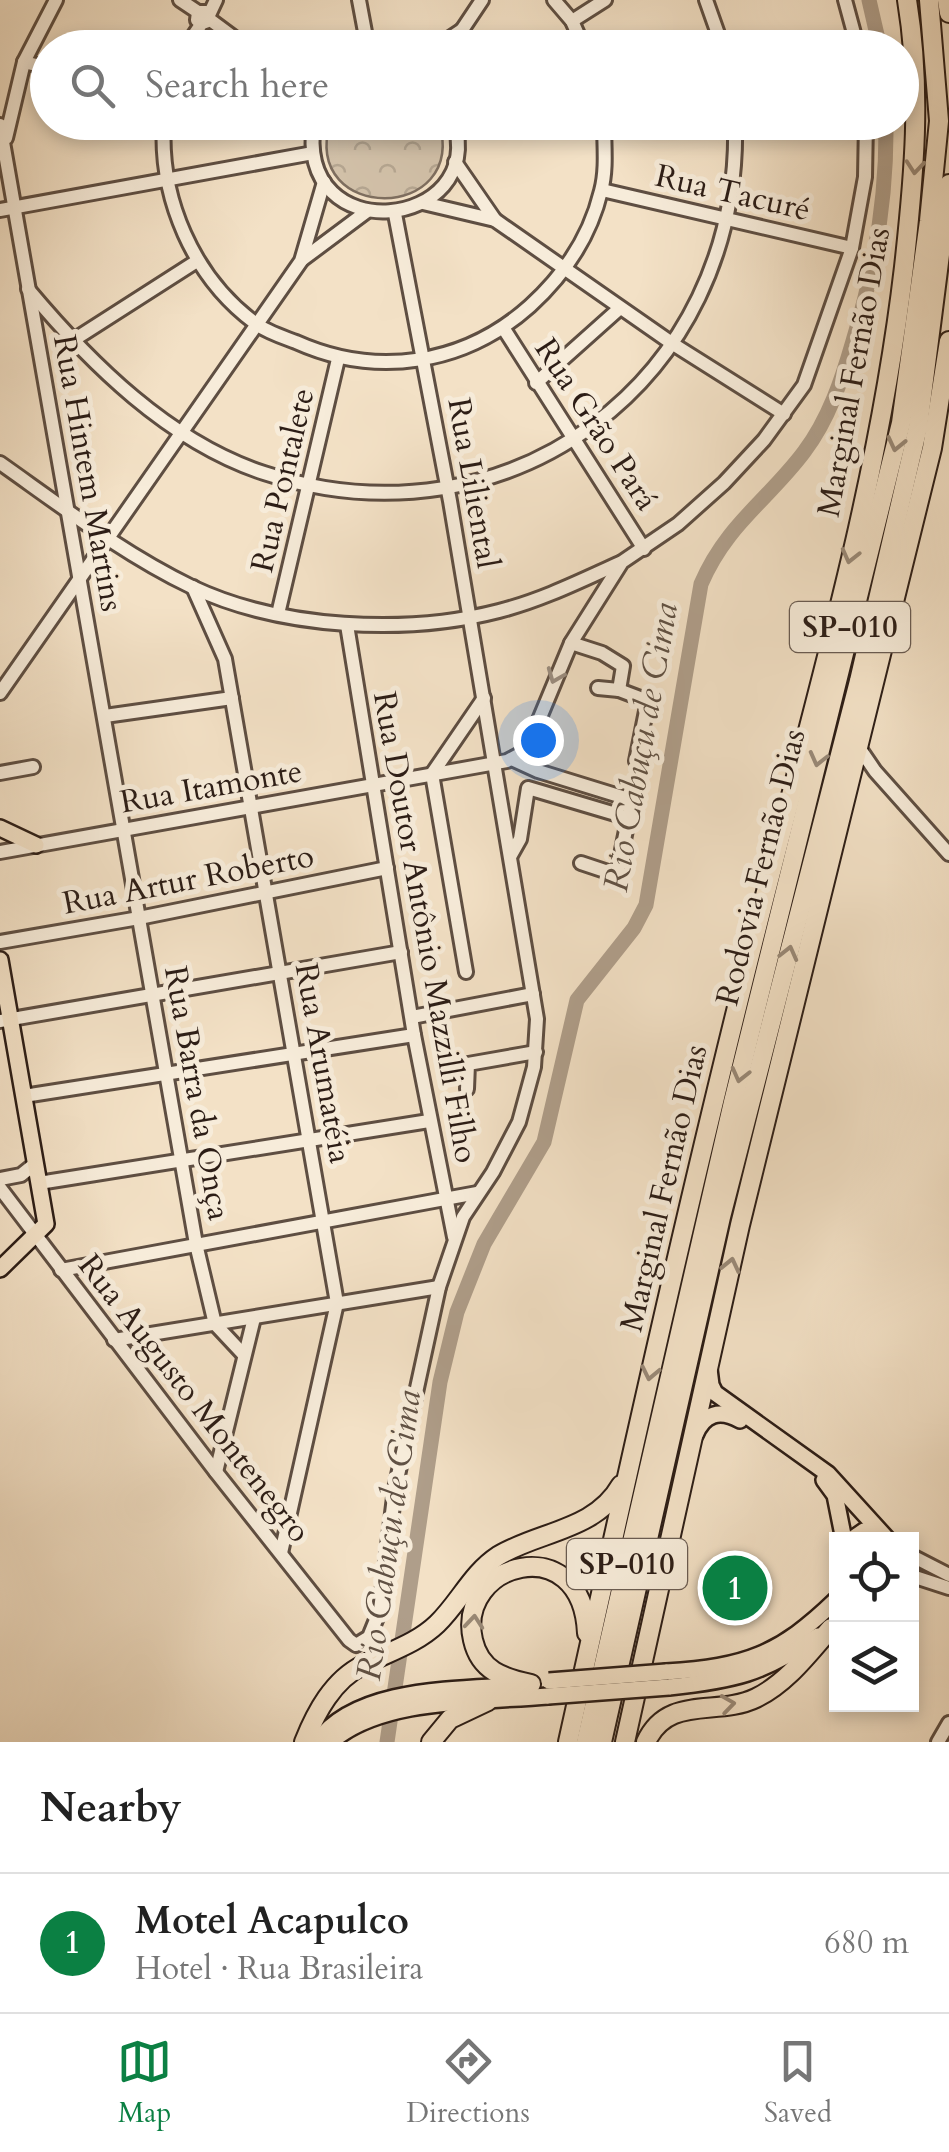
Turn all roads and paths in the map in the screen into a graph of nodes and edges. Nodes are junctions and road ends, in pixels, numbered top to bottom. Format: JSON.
{"nodes":[{"id":1,"x":56,"y":0,"type":"edge"},
{"id":2,"x":180,"y":0,"type":"edge"},
{"id":3,"x":216,"y":0,"type":"edge"},
{"id":4,"x":359,"y":0,"type":"edge"},
{"id":5,"x":482,"y":0,"type":"edge"},
{"id":6,"x":554,"y":0,"type":"edge"},
{"id":7,"x":606,"y":0,"type":"edge"},
{"id":8,"x":706,"y":0,"type":"edge"},
{"id":9,"x":846,"y":0,"type":"edge"},
{"id":10,"x":907,"y":0,"type":"edge"},
{"id":11,"x":929,"y":0,"type":"edge"},
{"id":12,"x":947,"y":0,"type":"edge"},
{"id":13,"x":949,"y":13,"type":"edge"},
{"id":14,"x":203,"y":17,"type":"junction"},
{"id":15,"x":572,"y":22,"type":"junction"},
{"id":16,"x":41,"y":30,"type":"edge"},
{"id":17,"x":196,"y":30,"type":"edge"},
{"id":18,"x":222,"y":30,"type":"edge"},
{"id":19,"x":365,"y":30,"type":"edge"},
{"id":20,"x":462,"y":30,"type":"edge"},
{"id":21,"x":576,"y":30,"type":"edge"},
{"id":22,"x":717,"y":30,"type":"edge"},
{"id":23,"x":854,"y":30,"type":"edge"},
{"id":24,"x":911,"y":30,"type":"edge"},
{"id":25,"x":30,"y":50,"type":"edge"},
{"id":26,"x":24,"y":62,"type":"junction"},
{"id":27,"x":30,"y":64,"type":"edge"},
{"id":28,"x":0,"y":125,"type":"edge"},
{"id":29,"x":164,"y":140,"type":"edge"},
{"id":30,"x":313,"y":140,"type":"edge"},
{"id":31,"x":456,"y":140,"type":"edge"},
{"id":32,"x":603,"y":140,"type":"edge"},
{"id":33,"x":736,"y":140,"type":"edge"},
{"id":34,"x":866,"y":140,"type":"edge"},
{"id":35,"x":916,"y":140,"type":"edge"},
{"id":36,"x":4,"y":145,"type":"junction"},
{"id":37,"x":313,"y":153,"type":"junction"},
{"id":38,"x":455,"y":162,"type":"junction"},
{"id":39,"x":167,"y":179,"type":"junction"},
{"id":40,"x":324,"y":182,"type":"junction"},
{"id":41,"x":949,"y":184,"type":"edge"},
{"id":42,"x":602,"y":190,"type":"junction"},
{"id":43,"x":424,"y":203,"type":"junction"},
{"id":44,"x":16,"y":208,"type":"junction"},
{"id":45,"x":0,"y":210,"type":"edge"},
{"id":46,"x":366,"y":212,"type":"junction"},
{"id":47,"x":395,"y":214,"type":"junction"},
{"id":48,"x":727,"y":218,"type":"junction"},
{"id":49,"x":494,"y":220,"type":"junction"},
{"id":50,"x":852,"y":248,"type":"junction"},
{"id":51,"x":197,"y":261,"type":"junction"},
{"id":52,"x":301,"y":261,"type":"junction"},
{"id":53,"x":566,"y":270,"type":"junction"},
{"id":54,"x":28,"y":289,"type":"junction"},
{"id":55,"x":620,"y":308,"type":"junction"},
{"id":56,"x":256,"y":325,"type":"junction"},
{"id":57,"x":504,"y":329,"type":"junction"},
{"id":58,"x":72,"y":341,"type":"junction"},
{"id":59,"x":949,"y":341,"type":"edge"},
{"id":60,"x":673,"y":344,"type":"junction"},
{"id":61,"x":338,"y":359,"type":"junction"},
{"id":62,"x":425,"y":360,"type":"junction"},
{"id":63,"x":536,"y":383,"type":"junction"},
{"id":64,"x":784,"y":414,"type":"junction"},
{"id":65,"x":944,"y":418,"type":"edge"},
{"id":66,"x":182,"y":431,"type":"junction"},
{"id":67,"x":574,"y":438,"type":"junction"},
{"id":68,"x":0,"y":463,"type":"edge"},
{"id":69,"x":308,"y":486,"type":"junction"},
{"id":70,"x":448,"y":490,"type":"junction"},
{"id":71,"x":67,"y":509,"type":"junction"},
{"id":72,"x":109,"y":537,"type":"junction"},
{"id":73,"x":644,"y":549,"type":"junction"},
{"id":74,"x":622,"y":562,"type":"junction"},
{"id":75,"x":80,"y":580,"type":"junction"},
{"id":76,"x":193,"y":588,"type":"junction"},
{"id":77,"x":278,"y":614,"type":"junction"},
{"id":78,"x":470,"y":617,"type":"junction"},
{"id":79,"x":347,"y":625,"type":"junction"},
{"id":80,"x":570,"y":643,"type":"junction"},
{"id":81,"x":598,"y":688,"type":"dead end"},
{"id":82,"x":619,"y":690,"type":"junction"},
{"id":83,"x":0,"y":693,"type":"edge"},
{"id":84,"x":232,"y":698,"type":"junction"},
{"id":85,"x":484,"y":698,"type":"junction"},
{"id":86,"x":105,"y":716,"type":"junction"},
{"id":87,"x":858,"y":746,"type":"junction"},
{"id":88,"x":514,"y":760,"type":"junction"},
{"id":89,"x":636,"y":761,"type":"dead end"},
{"id":90,"x":496,"y":763,"type":"junction"},
{"id":91,"x":34,"y":766,"type":"dead end"},
{"id":92,"x":875,"y":771,"type":"junction"},
{"id":93,"x":851,"y":772,"type":"junction"},
{"id":94,"x":0,"y":773,"type":"edge"},
{"id":95,"x":432,"y":774,"type":"junction"},
{"id":96,"x":373,"y":785,"type":"junction"},
{"id":97,"x":251,"y":807,"type":"junction"},
{"id":98,"x":629,"y":818,"type":"junction"},
{"id":99,"x":0,"y":828,"type":"edge"},
{"id":100,"x":124,"y":830,"type":"junction"},
{"id":101,"x":36,"y":845,"type":"junction"},
{"id":102,"x":0,"y":852,"type":"edge"},
{"id":103,"x":510,"y":854,"type":"junction"},
{"id":104,"x":949,"y":854,"type":"edge"},
{"id":105,"x":581,"y":863,"type":"dead end"},
{"id":106,"x":387,"y":868,"type":"junction"},
{"id":107,"x":266,"y":892,"type":"junction"},
{"id":108,"x":140,"y":918,"type":"junction"},
{"id":109,"x":0,"y":942,"type":"edge"},
{"id":110,"x":401,"y":952,"type":"junction"},
{"id":111,"x":0,"y":960,"type":"edge"},
{"id":112,"x":466,"y":972,"type":"dead end"},
{"id":113,"x":280,"y":973,"type":"junction"},
{"id":114,"x":154,"y":994,"type":"junction"},
{"id":115,"x":533,"y":994,"type":"junction"},
{"id":116,"x":412,"y":1017,"type":"junction"},
{"id":117,"x":5,"y":1020,"type":"edge"},
{"id":118,"x":414,"y":1035,"type":"junction"},
{"id":119,"x":536,"y":1052,"type":"junction"},
{"id":120,"x":294,"y":1054,"type":"junction"},
{"id":121,"x":165,"y":1074,"type":"junction"},
{"id":122,"x":467,"y":1089,"type":"dead end"},
{"id":123,"x":24,"y":1096,"type":"junction"},
{"id":124,"x":429,"y":1120,"type":"junction"},
{"id":125,"x":309,"y":1140,"type":"junction"},
{"id":126,"x":182,"y":1160,"type":"junction"},
{"id":127,"x":36,"y":1162,"type":"junction"},
{"id":128,"x":694,"y":1175,"type":"junction"},
{"id":129,"x":0,"y":1179,"type":"edge"},
{"id":130,"x":39,"y":1183,"type":"junction"},
{"id":131,"x":0,"y":1188,"type":"edge"},
{"id":132,"x":477,"y":1193,"type":"junction"},
{"id":133,"x":446,"y":1200,"type":"junction"},
{"id":134,"x":324,"y":1220,"type":"junction"},
{"id":135,"x":41,"y":1230,"type":"junction"},
{"id":136,"x":454,"y":1237,"type":"junction"},
{"id":137,"x":196,"y":1244,"type":"junction"},
{"id":138,"x":700,"y":1246,"type":"junction"},
{"id":139,"x":58,"y":1266,"type":"junction"},
{"id":140,"x":0,"y":1270,"type":"edge"},
{"id":141,"x":439,"y":1287,"type":"junction"},
{"id":142,"x":337,"y":1303,"type":"junction"},
{"id":143,"x":254,"y":1318,"type":"junction"},
{"id":144,"x":214,"y":1324,"type":"junction"},
{"id":145,"x":114,"y":1340,"type":"junction"},
{"id":146,"x":244,"y":1355,"type":"junction"},
{"id":147,"x":708,"y":1360,"type":"junction"},
{"id":148,"x":680,"y":1406,"type":"junction"},
{"id":149,"x":688,"y":1453,"type":"junction"},
{"id":150,"x":216,"y":1472,"type":"junction"},
{"id":151,"x":629,"y":1472,"type":"junction"},
{"id":152,"x":672,"y":1521,"type":"junction"},
{"id":153,"x":845,"y":1532,"type":"edge"},
{"id":154,"x":879,"y":1532,"type":"edge"},
{"id":155,"x":281,"y":1552,"type":"junction"},
{"id":156,"x":919,"y":1560,"type":"edge"},
{"id":157,"x":949,"y":1576,"type":"edge"},
{"id":158,"x":919,"y":1578,"type":"edge"},
{"id":159,"x":949,"y":1588,"type":"edge"},
{"id":160,"x":829,"y":1606,"type":"edge"},
{"id":161,"x":829,"y":1628,"type":"edge"},
{"id":162,"x":829,"y":1631,"type":"edge"},
{"id":163,"x":349,"y":1640,"type":"joint"},
{"id":164,"x":588,"y":1653,"type":"junction"},
{"id":165,"x":668,"y":1680,"type":"junction"},
{"id":166,"x":543,"y":1687,"type":"junction"},
{"id":167,"x":488,"y":1701,"type":"junction"},
{"id":168,"x":412,"y":1702,"type":"junction"},
{"id":169,"x":379,"y":1708,"type":"junction"},
{"id":170,"x":949,"y":1723,"type":"edge"},
{"id":171,"x":304,"y":1742,"type":"edge"},
{"id":172,"x":317,"y":1742,"type":"edge"},
{"id":173,"x":331,"y":1742,"type":"edge"},
{"id":174,"x":431,"y":1742,"type":"edge"},
{"id":175,"x":568,"y":1742,"type":"edge"},
{"id":176,"x":586,"y":1742,"type":"edge"},
{"id":177,"x":602,"y":1742,"type":"edge"},
{"id":178,"x":625,"y":1742,"type":"edge"},
{"id":179,"x":646,"y":1742,"type":"edge"},
{"id":180,"x":938,"y":1742,"type":"edge"}],
"edges":[{"from":1,"to":16,"type":"street"},
{"from":2,"to":14,"type":"street"},
{"from":3,"to":14,"type":"street"},
{"from":4,"to":19,"type":"street"},
{"from":5,"to":20,"type":"street"},
{"from":6,"to":15,"type":"street"},
{"from":7,"to":15,"type":"street"},
{"from":8,"to":22,"type":"street"},
{"from":9,"to":23,"type":"street"},
{"from":10,"to":24,"type":"highway","name":"Marginal Fernão Dias","number":"SP-010","one_way":true},
{"from":11,"to":138,"type":"highway","name":"Rodovia Fernão Dias","number":"SP-010","one_way":true},
{"from":12,"to":13,"type":"highway"},
{"from":14,"to":17,"type":"street"},
{"from":14,"to":18,"type":"street"},
{"from":15,"to":21,"type":"street"},
{"from":25,"to":26,"type":"street"},
{"from":26,"to":27,"type":"street"},
{"from":26,"to":36,"type":"street"},
{"from":28,"to":36,"type":"street","name":"Rua Hintem Martins"},
{"from":29,"to":39,"type":"street"},
{"from":30,"to":37,"type":"street"},
{"from":31,"to":38,"type":"street"},
{"from":32,"to":42,"type":"street"},
{"from":33,"to":48,"type":"street"},
{"from":34,"to":50,"type":"street"},
{"from":35,"to":128,"type":"highway","name":"Marginal Fernão Dias","number":"SP-010","one_way":true},
{"from":36,"to":44,"type":"street","name":"Rua Hintem Martins"},
{"from":37,"to":39,"type":"street"},
{"from":37,"to":40,"type":"street"},
{"from":38,"to":43,"type":"street"},
{"from":38,"to":49,"type":"street"},
{"from":39,"to":44,"type":"street"},
{"from":39,"to":51,"type":"street"},
{"from":40,"to":46,"type":"street"},
{"from":40,"to":52,"type":"street"},
{"from":148,"to":41,"type":"highway","name":"Rodovia Fernão Dias","number":"SP-010","one_way":true},
{"from":42,"to":48,"type":"street","name":"Rua Tacuré"},
{"from":42,"to":53,"type":"street"},
{"from":43,"to":47,"type":"street"},
{"from":43,"to":49,"type":"street"},
{"from":44,"to":45,"type":"street"},
{"from":44,"to":54,"type":"street","name":"Rua Hintem Martins"},
{"from":46,"to":47,"type":"street"},
{"from":46,"to":52,"type":"street"},
{"from":47,"to":62,"type":"street","name":"Rua Liliental"},
{"from":48,"to":50,"type":"street","name":"Rua Tacuré"},
{"from":48,"to":60,"type":"street"},
{"from":49,"to":53,"type":"street"},
{"from":50,"to":64,"type":"street"},
{"from":51,"to":56,"type":"street"},
{"from":51,"to":58,"type":"street"},
{"from":52,"to":56,"type":"street"},
{"from":53,"to":55,"type":"street"},
{"from":53,"to":57,"type":"street"},
{"from":54,"to":58,"type":"street"},
{"from":54,"to":71,"type":"street","name":"Rua Hintem Martins"},
{"from":55,"to":60,"type":"street"},
{"from":55,"to":63,"type":"street"},
{"from":56,"to":61,"type":"street"},
{"from":56,"to":66,"type":"street"},
{"from":57,"to":62,"type":"street"},
{"from":57,"to":63,"type":"street","name":"Rua Grão Pará"},
{"from":58,"to":66,"type":"street"},
{"from":59,"to":65,"type":"highway","number":"SP-010"},
{"from":60,"to":64,"type":"street"},
{"from":60,"to":67,"type":"street"},
{"from":61,"to":62,"type":"street"},
{"from":61,"to":69,"type":"street","name":"Rua Pontalete"},
{"from":62,"to":70,"type":"street","name":"Rua Liliental"},
{"from":63,"to":67,"type":"street","name":"Rua Grão Pará"},
{"from":64,"to":73,"type":"street"},
{"from":65,"to":87,"type":"highway","number":"SP-010"},
{"from":66,"to":69,"type":"street"},
{"from":66,"to":72,"type":"street"},
{"from":67,"to":70,"type":"street"},
{"from":67,"to":73,"type":"street","name":"Rua Grão Pará"},
{"from":68,"to":71,"type":"street"},
{"from":69,"to":70,"type":"street"},
{"from":69,"to":77,"type":"street","name":"Rua Pontalete"},
{"from":70,"to":78,"type":"street","name":"Rua Liliental"},
{"from":71,"to":72,"type":"street"},
{"from":71,"to":75,"type":"street","name":"Rua Hintem Martins"},
{"from":72,"to":75,"type":"street"},
{"from":72,"to":76,"type":"street"},
{"from":73,"to":74,"type":"street"},
{"from":74,"to":78,"type":"street"},
{"from":74,"to":80,"type":"street"},
{"from":75,"to":83,"type":"street"},
{"from":75,"to":86,"type":"street","name":"Rua Hintem Martins"},
{"from":76,"to":77,"type":"street"},
{"from":76,"to":84,"type":"street","name":"Rua Arumatéia"},
{"from":77,"to":79,"type":"street"},
{"from":78,"to":79,"type":"street"},
{"from":78,"to":85,"type":"street","name":"Rua Liliental"},
{"from":79,"to":96,"type":"street","name":"Rua Doutor Antônio Mazzilli Filho"},
{"from":80,"to":82,"type":"street"},
{"from":80,"to":88,"type":"street","one_way":true},
{"from":81,"to":82,"type":"street"},
{"from":82,"to":89,"type":"street"},
{"from":84,"to":86,"type":"street"},
{"from":84,"to":97,"type":"street","name":"Rua Arumatéia"},
{"from":85,"to":90,"type":"street","name":"Rua Liliental"},
{"from":85,"to":95,"type":"street"},
{"from":86,"to":100,"type":"street","name":"Rua Hintem Martins"},
{"from":87,"to":92,"type":"street"},
{"from":87,"to":93,"type":"highway","number":"SP-010"},
{"from":88,"to":90,"type":"street","name":"Rua Itamonte"},
{"from":88,"to":98,"type":"street"},
{"from":90,"to":95,"type":"street","name":"Rua Itamonte"},
{"from":90,"to":103,"type":"street","name":"Rua Liliental"},
{"from":91,"to":94,"type":"street"},
{"from":92,"to":93,"type":"street"},
{"from":92,"to":104,"type":"street"},
{"from":147,"to":93,"type":"highway","number":"SP-010","one_way":true},
{"from":95,"to":96,"type":"street","name":"Rua Itamonte"},
{"from":95,"to":112,"type":"street"},
{"from":96,"to":97,"type":"street","name":"Rua Itamonte"},
{"from":96,"to":106,"type":"street","name":"Rua Doutor Antônio Mazzilli Filho"},
{"from":97,"to":100,"type":"street","name":"Rua Itamonte"},
{"from":97,"to":107,"type":"street","name":"Rua Arumatéia"},
{"from":98,"to":103,"type":"street"},
{"from":98,"to":105,"type":"street"},
{"from":99,"to":101,"type":"main road"},
{"from":100,"to":101,"type":"street","name":"Rua Itamonte"},
{"from":100,"to":108,"type":"street","name":"Rua Barra da Onça"},
{"from":101,"to":102,"type":"street","name":"Rua Itamonte"},
{"from":103,"to":115,"type":"street","name":"Rua Liliental"},
{"from":106,"to":107,"type":"street","name":"Rua Artur Roberto"},
{"from":106,"to":110,"type":"street","name":"Rua Doutor Antônio Mazzilli Filho"},
{"from":107,"to":108,"type":"street","name":"Rua Artur Roberto"},
{"from":107,"to":113,"type":"street","name":"Rua Arumatéia"},
{"from":108,"to":109,"type":"street","name":"Rua Artur Roberto"},
{"from":108,"to":114,"type":"street","name":"Rua Barra da Onça"},
{"from":110,"to":113,"type":"street"},
{"from":110,"to":116,"type":"street","name":"Rua Doutor Antônio Mazzilli Filho"},
{"from":111,"to":117,"type":"main road"},
{"from":113,"to":114,"type":"street"},
{"from":113,"to":120,"type":"street","name":"Rua Arumatéia"},
{"from":114,"to":117,"type":"street"},
{"from":114,"to":121,"type":"street","name":"Rua Barra da Onça"},
{"from":115,"to":116,"type":"street"},
{"from":115,"to":119,"type":"street","name":"Rua Liliental"},
{"from":116,"to":118,"type":"street","name":"Rua Doutor Antônio Mazzilli Filho"},
{"from":117,"to":123,"type":"main road"},
{"from":118,"to":120,"type":"street"},
{"from":118,"to":124,"type":"street","name":"Rua Doutor Antônio Mazzilli Filho"},
{"from":119,"to":122,"type":"street"},
{"from":119,"to":132,"type":"street","name":"Rua Liliental"},
{"from":120,"to":121,"type":"street"},
{"from":120,"to":125,"type":"street","name":"Rua Arumatéia"},
{"from":121,"to":123,"type":"street"},
{"from":121,"to":126,"type":"street","name":"Rua Barra da Onça"},
{"from":123,"to":127,"type":"main road"},
{"from":124,"to":125,"type":"street"},
{"from":124,"to":133,"type":"street","name":"Rua Doutor Antônio Mazzilli Filho"},
{"from":125,"to":126,"type":"street"},
{"from":125,"to":134,"type":"street","name":"Rua Arumatéia"},
{"from":126,"to":130,"type":"street"},
{"from":126,"to":137,"type":"street","name":"Rua Barra da Onça"},
{"from":127,"to":129,"type":"street"},
{"from":127,"to":130,"type":"main road"},
{"from":128,"to":138,"type":"highway"},
{"from":128,"to":151,"type":"highway","name":"Marginal Fernão Dias","number":"SP-010","one_way":true},
{"from":130,"to":135,"type":"main road"},
{"from":131,"to":135,"type":"street"},
{"from":132,"to":133,"type":"street"},
{"from":132,"to":136,"type":"street","name":"Rua Liliental"},
{"from":133,"to":134,"type":"street"},
{"from":133,"to":136,"type":"street","name":"Rua Doutor Antônio Mazzilli Filho"},
{"from":134,"to":137,"type":"street"},
{"from":134,"to":142,"type":"street","name":"Rua Arumatéia"},
{"from":135,"to":139,"type":"street"},
{"from":135,"to":140,"type":"main road"},
{"from":136,"to":141,"type":"street","name":"Rua Liliental"},
{"from":137,"to":139,"type":"street"},
{"from":137,"to":144,"type":"street","name":"Rua Barra da Onça"},
{"from":138,"to":176,"type":"highway","name":"Rodovia Fernão Dias","number":"SP-010"},
{"from":139,"to":145,"type":"street","name":"Rua Augusto Montenegro"},
{"from":141,"to":142,"type":"street"},
{"from":141,"to":163,"type":"street","name":"Rua Liliental"},
{"from":142,"to":143,"type":"street"},
{"from":142,"to":155,"type":"street","name":"Rua Arumatéia"},
{"from":143,"to":144,"type":"street"},
{"from":143,"to":146,"type":"street"},
{"from":144,"to":145,"type":"street"},
{"from":144,"to":146,"type":"street"},
{"from":145,"to":150,"type":"street","name":"Rua Augusto Montenegro"},
{"from":146,"to":150,"type":"street"},
{"from":147,"to":149,"type":"highway","number":"SP-010"},
{"from":147,"to":154,"type":"main road"},
{"from":148,"to":152,"type":"highway"},
{"from":148,"to":177,"type":"highway","name":"Rodovia Fernão Dias","number":"SP-010"},
{"from":149,"to":152,"type":"highway","number":"SP-010"},
{"from":149,"to":153,"type":"main road"},
{"from":150,"to":155,"type":"street","name":"Rua Augusto Montenegro"},
{"from":151,"to":164,"type":"highway","name":"Marginal Fernão Dias","number":"SP-010"},
{"from":151,"to":171,"type":"highway"},
{"from":152,"to":178,"type":"highway","number":"SP-010"},
{"from":155,"to":163,"type":"street","name":"Rua Augusto Montenegro"},
{"from":156,"to":157,"type":"street"},
{"from":158,"to":159,"type":"street"},
{"from":160,"to":165,"type":"main road"},
{"from":161,"to":165,"type":"main road"},
{"from":179,"to":162,"type":"highway","one_way":true},
{"from":166,"to":164,"type":"highway","one_way":true},
{"from":164,"to":175,"type":"highway","name":"Marginal Fernão Dias","number":"SP-010"},
{"from":165,"to":166,"type":"main road","bridge":true},
{"from":166,"to":167,"type":"main road"},
{"from":166,"to":168,"type":"main road"},
{"from":167,"to":168,"type":"main road"},
{"from":167,"to":174,"type":"highway"},
{"from":168,"to":169,"type":"main road"},
{"from":169,"to":172,"type":"main road"},
{"from":169,"to":173,"type":"main road"},
{"from":170,"to":180,"type":"street"}]}
